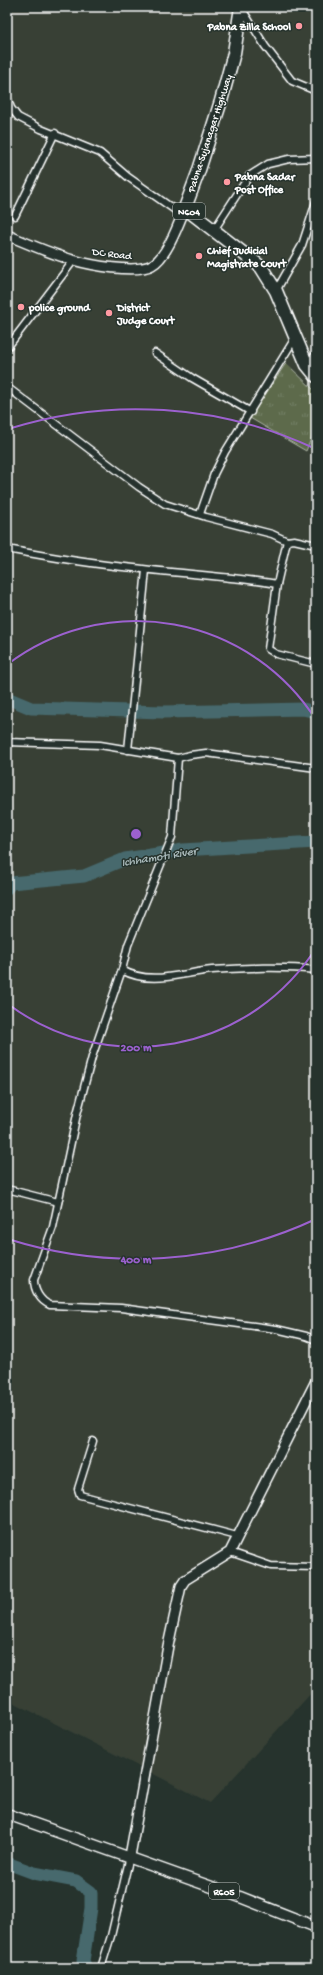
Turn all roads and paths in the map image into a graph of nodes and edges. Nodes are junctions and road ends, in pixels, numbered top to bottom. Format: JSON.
{"nodes":[{"id":1,"x":241,"y":8,"type":"edge"},
{"id":2,"x":316,"y":91,"type":"edge"},
{"id":3,"x":7,"y":97,"type":"edge"},
{"id":4,"x":55,"y":133,"type":"junction"},
{"id":5,"x":316,"y":158,"type":"edge"},
{"id":6,"x":316,"y":202,"type":"edge"},
{"id":7,"x":184,"y":211,"type":"junction"},
{"id":8,"x":15,"y":216,"type":"dead end"},
{"id":9,"x":313,"y":225,"type":"edge"},
{"id":10,"x":214,"y":230,"type":"junction"},
{"id":11,"x":7,"y":235,"type":"edge"},
{"id":12,"x":74,"y":260,"type":"junction"},
{"id":13,"x":276,"y":291,"type":"junction"},
{"id":14,"x":295,"y":338,"type":"junction"},
{"id":15,"x":7,"y":348,"type":"edge"},
{"id":16,"x":155,"y":353,"type":"dead end"},
{"id":17,"x":316,"y":354,"type":"edge"},
{"id":18,"x":307,"y":365,"type":"junction"},
{"id":19,"x":316,"y":376,"type":"edge"},
{"id":20,"x":7,"y":387,"type":"edge"},
{"id":21,"x":251,"y":412,"type":"junction"},
{"id":22,"x":200,"y":514,"type":"junction"},
{"id":23,"x":287,"y":541,"type":"junction"},
{"id":24,"x":316,"y":545,"type":"edge"},
{"id":25,"x":7,"y":549,"type":"edge"},
{"id":26,"x":146,"y":570,"type":"junction"},
{"id":27,"x":277,"y":584,"type":"junction"},
{"id":28,"x":316,"y":664,"type":"edge"},
{"id":29,"x":7,"y":742,"type":"edge"},
{"id":30,"x":128,"y":750,"type":"junction"},
{"id":31,"x":178,"y":758,"type":"junction"},
{"id":32,"x":316,"y":768,"type":"edge"},
{"id":33,"x":122,"y":970,"type":"junction"},
{"id":34,"x":316,"y":970,"type":"edge"},
{"id":35,"x":7,"y":1189,"type":"edge"},
{"id":36,"x":58,"y":1202,"type":"junction"},
{"id":37,"x":316,"y":1340,"type":"edge"},
{"id":38,"x":316,"y":1381,"type":"edge"},
{"id":39,"x":93,"y":1441,"type":"dead end"},
{"id":40,"x":238,"y":1536,"type":"junction"},
{"id":41,"x":230,"y":1552,"type":"junction"},
{"id":42,"x":316,"y":1567,"type":"edge"},
{"id":43,"x":7,"y":1814,"type":"edge"},
{"id":44,"x":130,"y":1856,"type":"junction"},
{"id":45,"x":316,"y":1928,"type":"edge"},
{"id":46,"x":101,"y":1968,"type":"edge"}],
"edges":[{"from":1,"to":2,"type":"street"},
{"from":1,"to":7,"type":"highway","name":"Pabna-Sujanagar Highway","number":"N604"},
{"from":3,"to":4,"type":"street"},
{"from":4,"to":7,"type":"street"},
{"from":4,"to":8,"type":"street"},
{"from":5,"to":10,"type":"street"},
{"from":6,"to":9,"type":"street"},
{"from":7,"to":10,"type":"highway","number":"N604"},
{"from":7,"to":12,"type":"street","name":"DC Road"},
{"from":9,"to":13,"type":"street"},
{"from":10,"to":13,"type":"highway","number":"N604"},
{"from":11,"to":12,"type":"street","name":"DC Road"},
{"from":12,"to":15,"type":"street"},
{"from":13,"to":14,"type":"highway","number":"N604"},
{"from":14,"to":18,"type":"highway","number":"N604"},
{"from":14,"to":21,"type":"street"},
{"from":16,"to":21,"type":"street"},
{"from":17,"to":18,"type":"street"},
{"from":18,"to":19,"type":"highway","number":"N604"},
{"from":20,"to":22,"type":"street"},
{"from":21,"to":22,"type":"street"},
{"from":22,"to":23,"type":"street"},
{"from":23,"to":24,"type":"street"},
{"from":23,"to":27,"type":"street"},
{"from":25,"to":26,"type":"street"},
{"from":26,"to":27,"type":"street"},
{"from":26,"to":30,"type":"street"},
{"from":27,"to":28,"type":"street"},
{"from":29,"to":30,"type":"street"},
{"from":30,"to":31,"type":"street"},
{"from":31,"to":32,"type":"street"},
{"from":31,"to":33,"type":"street"},
{"from":33,"to":34,"type":"street"},
{"from":33,"to":36,"type":"street"},
{"from":35,"to":36,"type":"street"},
{"from":36,"to":37,"type":"street"},
{"from":38,"to":40,"type":"street"},
{"from":39,"to":40,"type":"street"},
{"from":40,"to":41,"type":"street"},
{"from":41,"to":42,"type":"street"},
{"from":41,"to":44,"type":"street"},
{"from":43,"to":44,"type":"main road","number":"R605"},
{"from":44,"to":45,"type":"main road","number":"R605"},
{"from":44,"to":46,"type":"street"}]}
